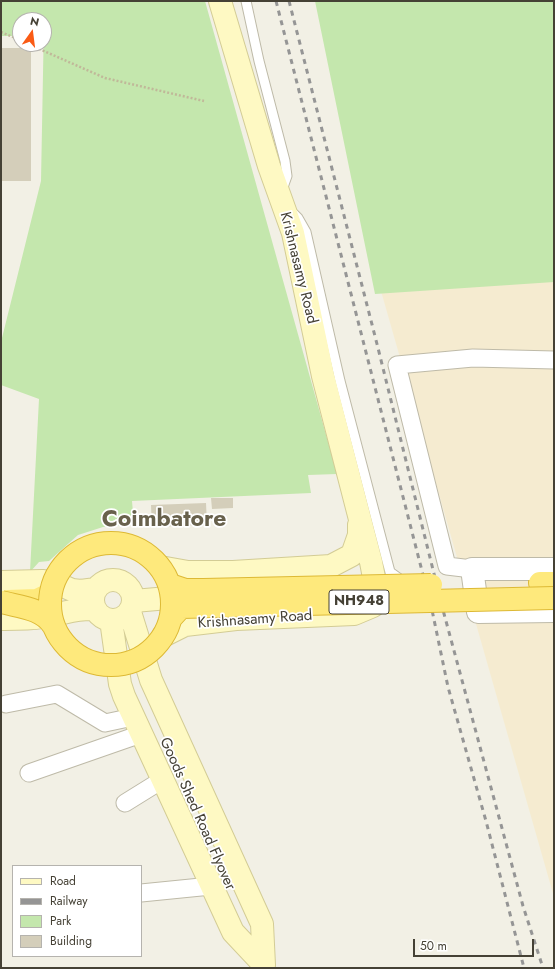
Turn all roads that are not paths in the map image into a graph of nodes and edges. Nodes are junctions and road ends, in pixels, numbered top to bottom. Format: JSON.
{"nodes":[{"id":1,"x":220,"y":1,"type":"edge"},
{"id":2,"x":246,"y":1,"type":"edge"},
{"id":3,"x":282,"y":202,"type":"junction"},
{"id":4,"x":554,"y":360,"type":"edge"},
{"id":5,"x":359,"y":516,"type":"junction"},
{"id":6,"x":472,"y":569,"type":"junction"},
{"id":7,"x":554,"y":570,"type":"edge"},
{"id":8,"x":1,"y":582,"type":"edge"},
{"id":9,"x":554,"y":583,"type":"edge"},
{"id":10,"x":418,"y":591,"type":"dead end"},
{"id":11,"x":51,"y":593,"type":"junction"},
{"id":12,"x":554,"y":598,"type":"edge"},
{"id":13,"x":166,"y":601,"type":"junction"},
{"id":14,"x":1,"y":602,"type":"edge"},
{"id":15,"x":113,"y":606,"type":"junction"},
{"id":16,"x":554,"y":611,"type":"edge"},
{"id":17,"x":1,"y":619,"type":"edge"},
{"id":18,"x":53,"y":625,"type":"junction"},
{"id":19,"x":129,"y":662,"type":"junction"},
{"id":20,"x":6,"y":704,"type":"dead end"},
{"id":21,"x":137,"y":726,"type":"junction"},
{"id":22,"x":29,"y":773,"type":"dead end"},
{"id":23,"x":162,"y":780,"type":"junction"},
{"id":24,"x":125,"y":803,"type":"dead end"},
{"id":25,"x":211,"y":886,"type":"junction"},
{"id":26,"x":142,"y":893,"type":"edge"},
{"id":27,"x":265,"y":966,"type":"edge"}],
"edges":[{"from":1,"to":3,"type":"main road","name":"Krishnasamy Road"},
{"from":2,"to":3,"type":"lane"},
{"from":3,"to":5,"type":"main road","name":"Krishnasamy Road"},
{"from":3,"to":10,"type":"lane"},
{"from":4,"to":6,"type":"street"},
{"from":5,"to":13,"type":"main road","name":"Krishnasamy Road"},
{"from":5,"to":13,"type":"main road","name":"Krishnasamy Road"},
{"from":6,"to":7,"type":"street"},
{"from":6,"to":16,"type":"street"},
{"from":8,"to":15,"type":"main road"},
{"from":9,"to":13,"type":"highway","number":"NH948","bridge":true},
{"from":11,"to":13,"type":"highway","number":"NH948","bridge":true},
{"from":11,"to":14,"type":"highway","number":"NH948","bridge":true},
{"from":11,"to":18,"type":"highway","number":"NH948","bridge":true},
{"from":12,"to":13,"type":"highway","number":"NH948","bridge":true},
{"from":13,"to":15,"type":"main road"},
{"from":13,"to":19,"type":"highway","number":"NH948","bridge":true},
{"from":14,"to":18,"type":"highway","number":"NH948","bridge":true},
{"from":15,"to":17,"type":"main road"},
{"from":15,"to":21,"type":"main road"},
{"from":15,"to":27,"type":"main road"},
{"from":18,"to":19,"type":"highway","number":"NH948","bridge":true},
{"from":19,"to":27,"type":"main road","name":"Goods Shed Road Flyover"},
{"from":20,"to":21,"type":"street"},
{"from":21,"to":22,"type":"street"},
{"from":21,"to":23,"type":"main road"},
{"from":23,"to":24,"type":"street"},
{"from":23,"to":25,"type":"main road"},
{"from":25,"to":26,"type":"street"},
{"from":25,"to":27,"type":"main road"}]}
